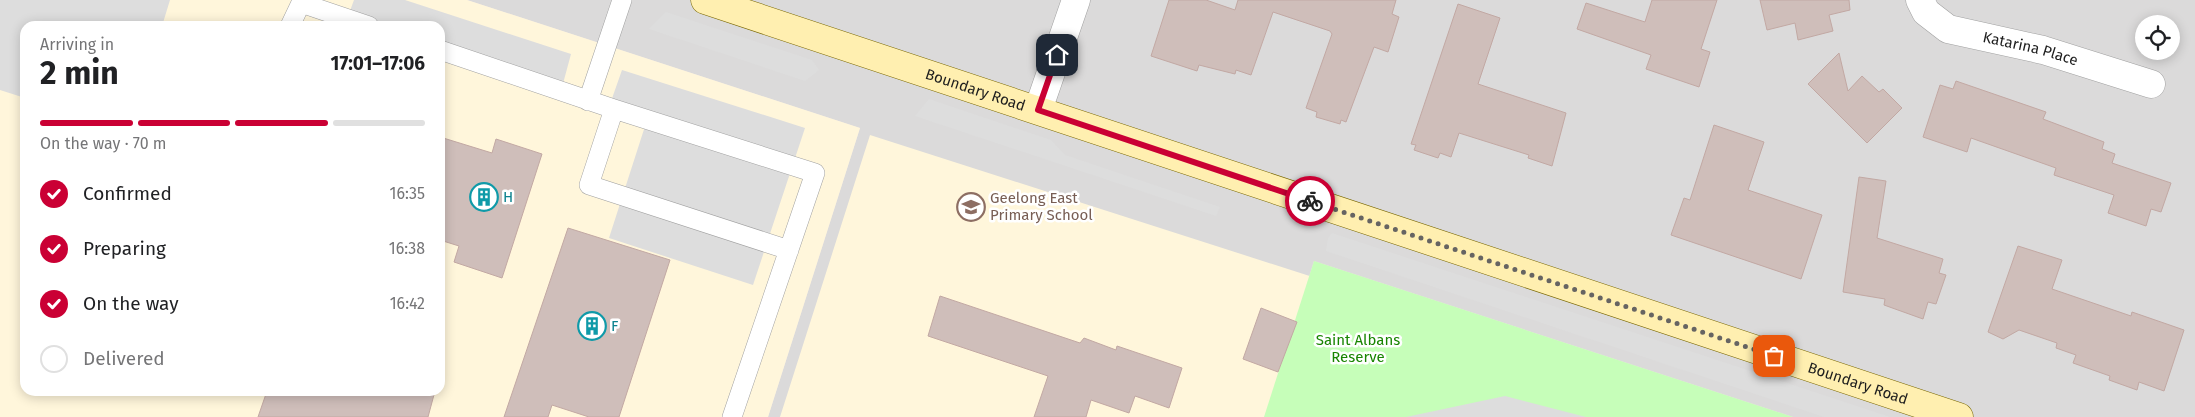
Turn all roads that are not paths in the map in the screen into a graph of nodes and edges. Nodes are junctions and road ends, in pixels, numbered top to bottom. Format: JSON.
{"nodes":[{"id":1,"x":622,"y":0,"type":"edge"},
{"id":2,"x":705,"y":0,"type":"edge"},
{"id":3,"x":1076,"y":0,"type":"edge"},
{"id":4,"x":1920,"y":0,"type":"edge"},
{"id":5,"x":302,"y":2,"type":"edge"},
{"id":6,"x":292,"y":21,"type":"edge"},
{"id":7,"x":355,"y":21,"type":"edge"},
{"id":8,"x":445,"y":52,"type":"edge"},
{"id":9,"x":2151,"y":84,"type":"dead end"},
{"id":10,"x":588,"y":100,"type":"junction"},
{"id":11,"x":614,"y":109,"type":"junction"},
{"id":12,"x":1038,"y":110,"type":"junction"},
{"id":13,"x":789,"y":250,"type":"junction"},
{"id":14,"x":732,"y":417,"type":"edge"},
{"id":15,"x":1959,"y":417,"type":"edge"}],
"edges":[{"from":1,"to":10,"type":"lane"},
{"from":2,"to":12,"type":"main road","name":"Boundary Road"},
{"from":3,"to":12,"type":"street"},
{"from":4,"to":9,"type":"street","name":"Katarina Place"},
{"from":5,"to":6,"type":"lane"},
{"from":5,"to":7,"type":"lane"},
{"from":8,"to":10,"type":"lane"},
{"from":10,"to":11,"type":"lane"},
{"from":11,"to":13,"type":"lane"},
{"from":11,"to":13,"type":"lane"},
{"from":12,"to":15,"type":"main road","name":"Boundary Road"},
{"from":13,"to":14,"type":"lane"}]}
